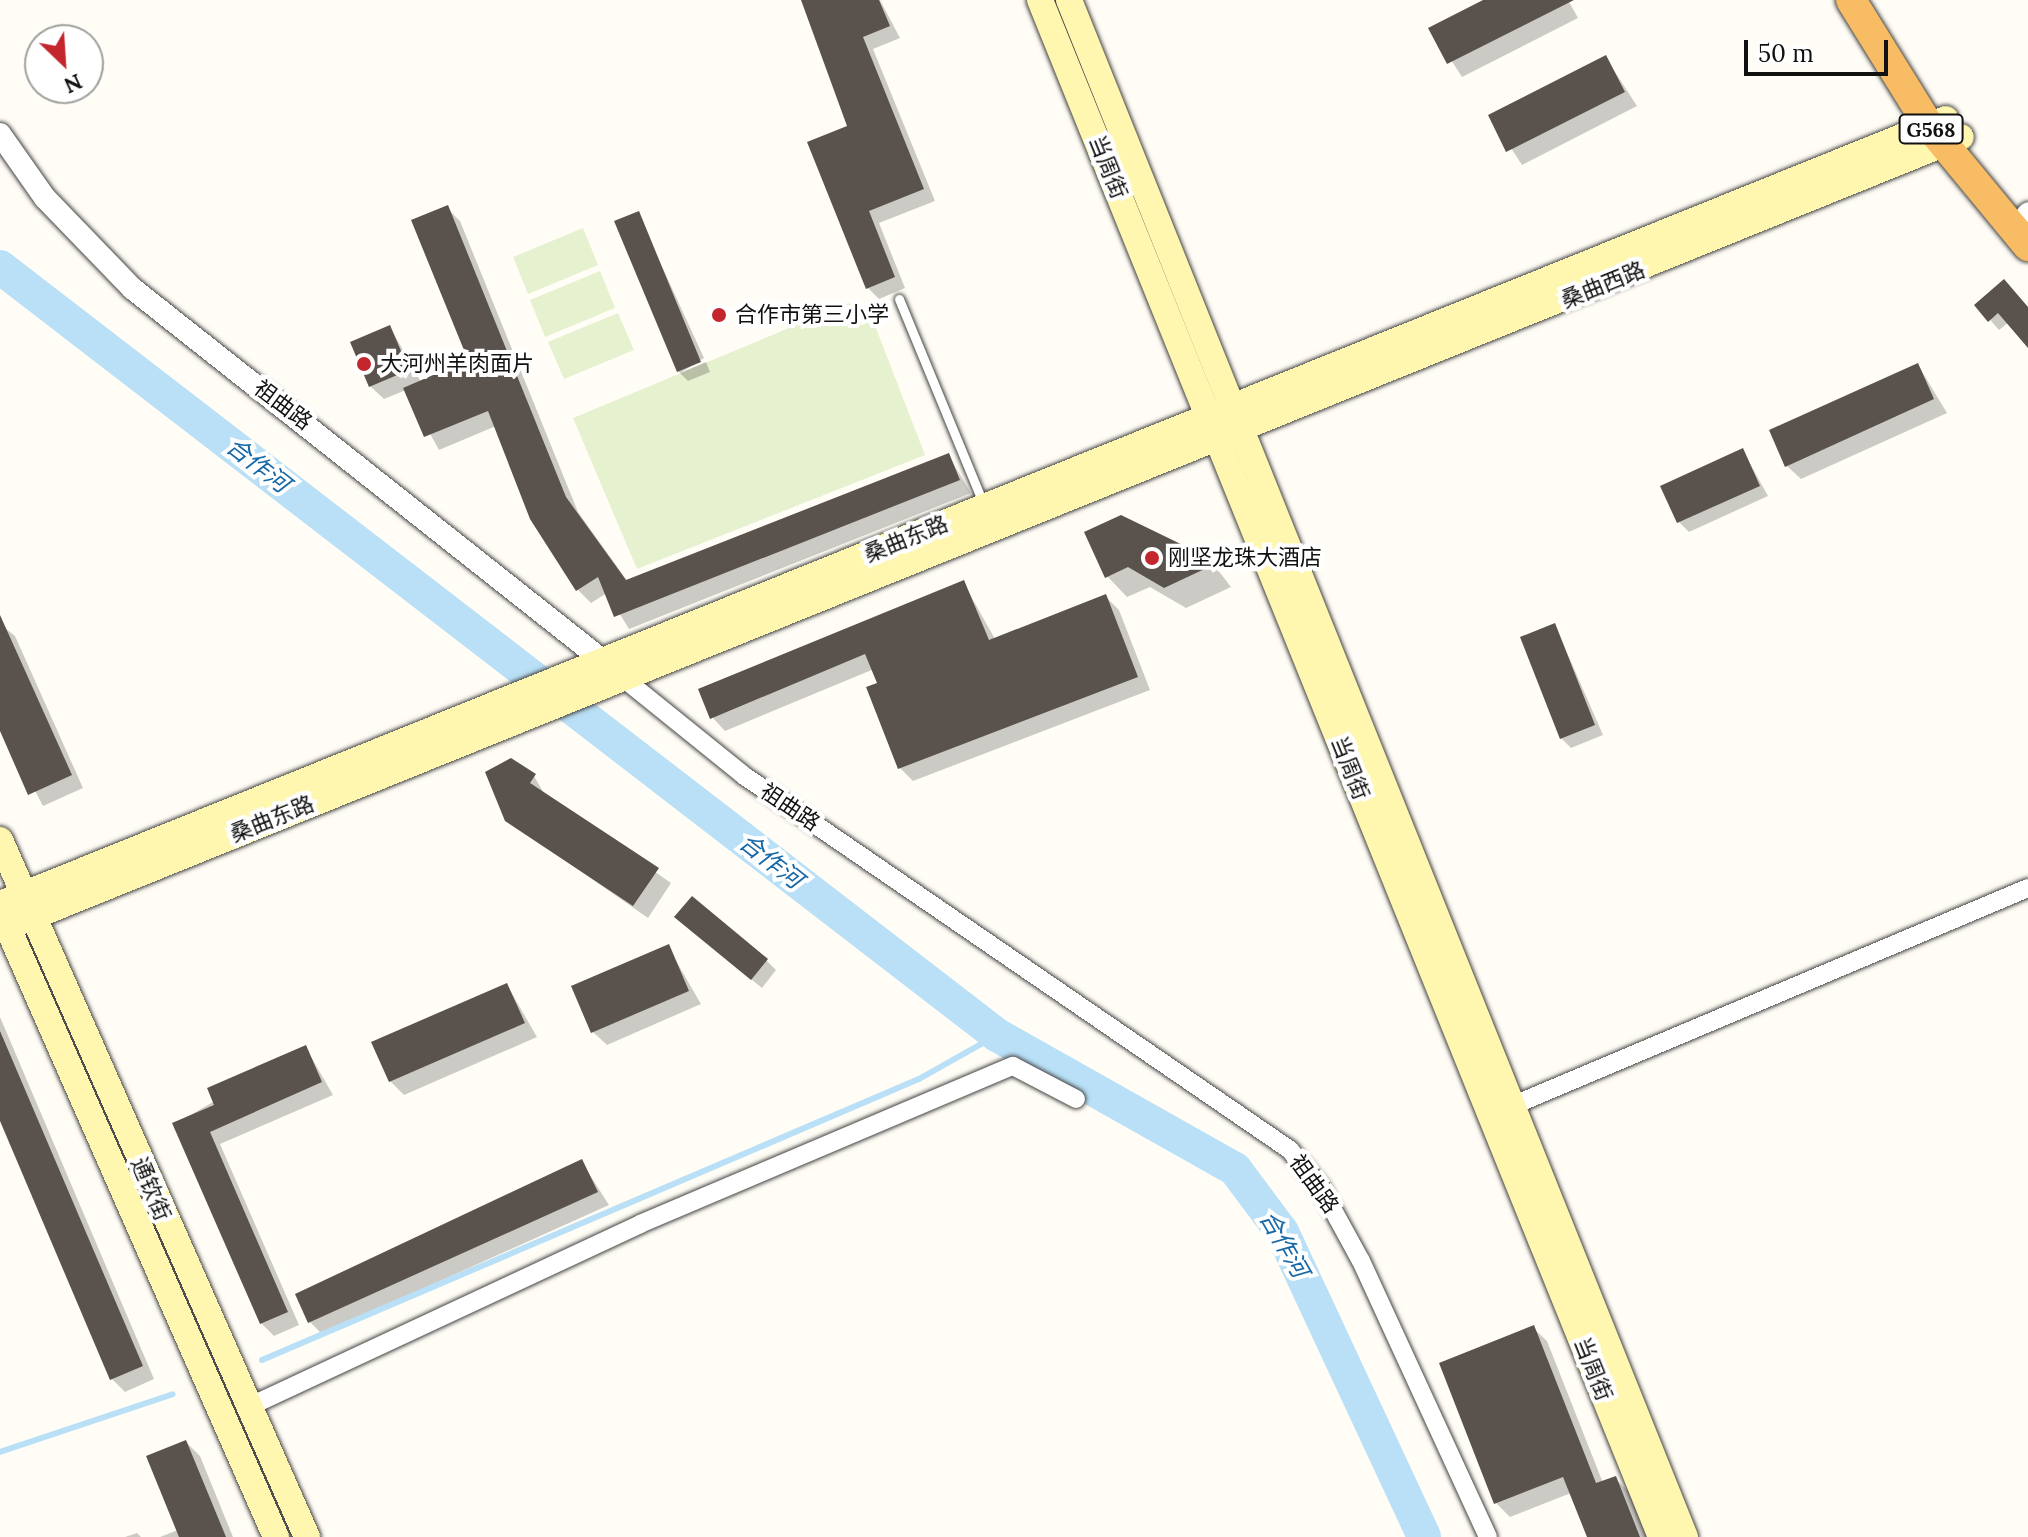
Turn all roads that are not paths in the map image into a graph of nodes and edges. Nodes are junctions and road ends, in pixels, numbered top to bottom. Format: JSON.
{"nodes":[{"id":1,"x":1040,"y":0,"type":"edge"},
{"id":2,"x":1069,"y":0,"type":"edge"},
{"id":3,"x":1851,"y":0,"type":"edge"},
{"id":4,"x":1873,"y":0,"type":"edge"},
{"id":5,"x":1945,"y":132,"type":"junction"},
{"id":6,"x":0,"y":134,"type":"edge"},
{"id":7,"x":2027,"y":214,"type":"edge"},
{"id":8,"x":2028,"y":246,"type":"edge"},
{"id":9,"x":899,"y":299,"type":"dead end"},
{"id":10,"x":1238,"y":418,"type":"junction"},
{"id":11,"x":1212,"y":428,"type":"junction"},
{"id":12,"x":985,"y":507,"type":"junction"},
{"id":13,"x":602,"y":674,"type":"junction"},
{"id":14,"x":0,"y":840,"type":"edge"},
{"id":15,"x":2028,"y":888,"type":"edge"},
{"id":16,"x":11,"y":913,"type":"edge"},
{"id":17,"x":1076,"y":1099,"type":"dead end"},
{"id":18,"x":1514,"y":1105,"type":"junction"},
{"id":19,"x":246,"y":1408,"type":"junction"},
{"id":20,"x":276,"y":1537,"type":"edge"},
{"id":21,"x":306,"y":1537,"type":"edge"},
{"id":22,"x":1488,"y":1537,"type":"edge"},
{"id":23,"x":1661,"y":1537,"type":"edge"},
{"id":24,"x":1685,"y":1537,"type":"edge"}],
"edges":[{"from":1,"to":11,"type":"main road","name":"当周街"},
{"from":2,"to":10,"type":"main road","name":"当周街"},
{"from":3,"to":5,"type":"highway","number":"G568"},
{"from":4,"to":5,"type":"highway","number":"G568"},
{"from":5,"to":7,"type":"highway","number":"G568"},
{"from":5,"to":8,"type":"highway","number":"G568"},
{"from":5,"to":10,"type":"main road","name":"桑曲西路"},
{"from":6,"to":13,"type":"street","name":"祖曲路"},
{"from":9,"to":12,"type":"lane"},
{"from":10,"to":11,"type":"main road","name":"桑曲东路"},
{"from":10,"to":18,"type":"main road","name":"当周街"},
{"from":11,"to":12,"type":"main road","name":"桑曲东路"},
{"from":11,"to":13,"type":"main road","name":"桑曲东路"},
{"from":11,"to":23,"type":"main road","name":"当周街"},
{"from":12,"to":13,"type":"main road","name":"桑曲东路"},
{"from":13,"to":16,"type":"main road","name":"桑曲东路"},
{"from":13,"to":22,"type":"street","name":"祖曲路"},
{"from":14,"to":16,"type":"main road","name":"通钦街"},
{"from":15,"to":18,"type":"street"},
{"from":16,"to":19,"type":"main road","name":"通钦街"},
{"from":16,"to":20,"type":"main road"},
{"from":17,"to":19,"type":"street"},
{"from":18,"to":24,"type":"main road","name":"当周街"},
{"from":19,"to":21,"type":"main road","name":"通钦街"}]}
